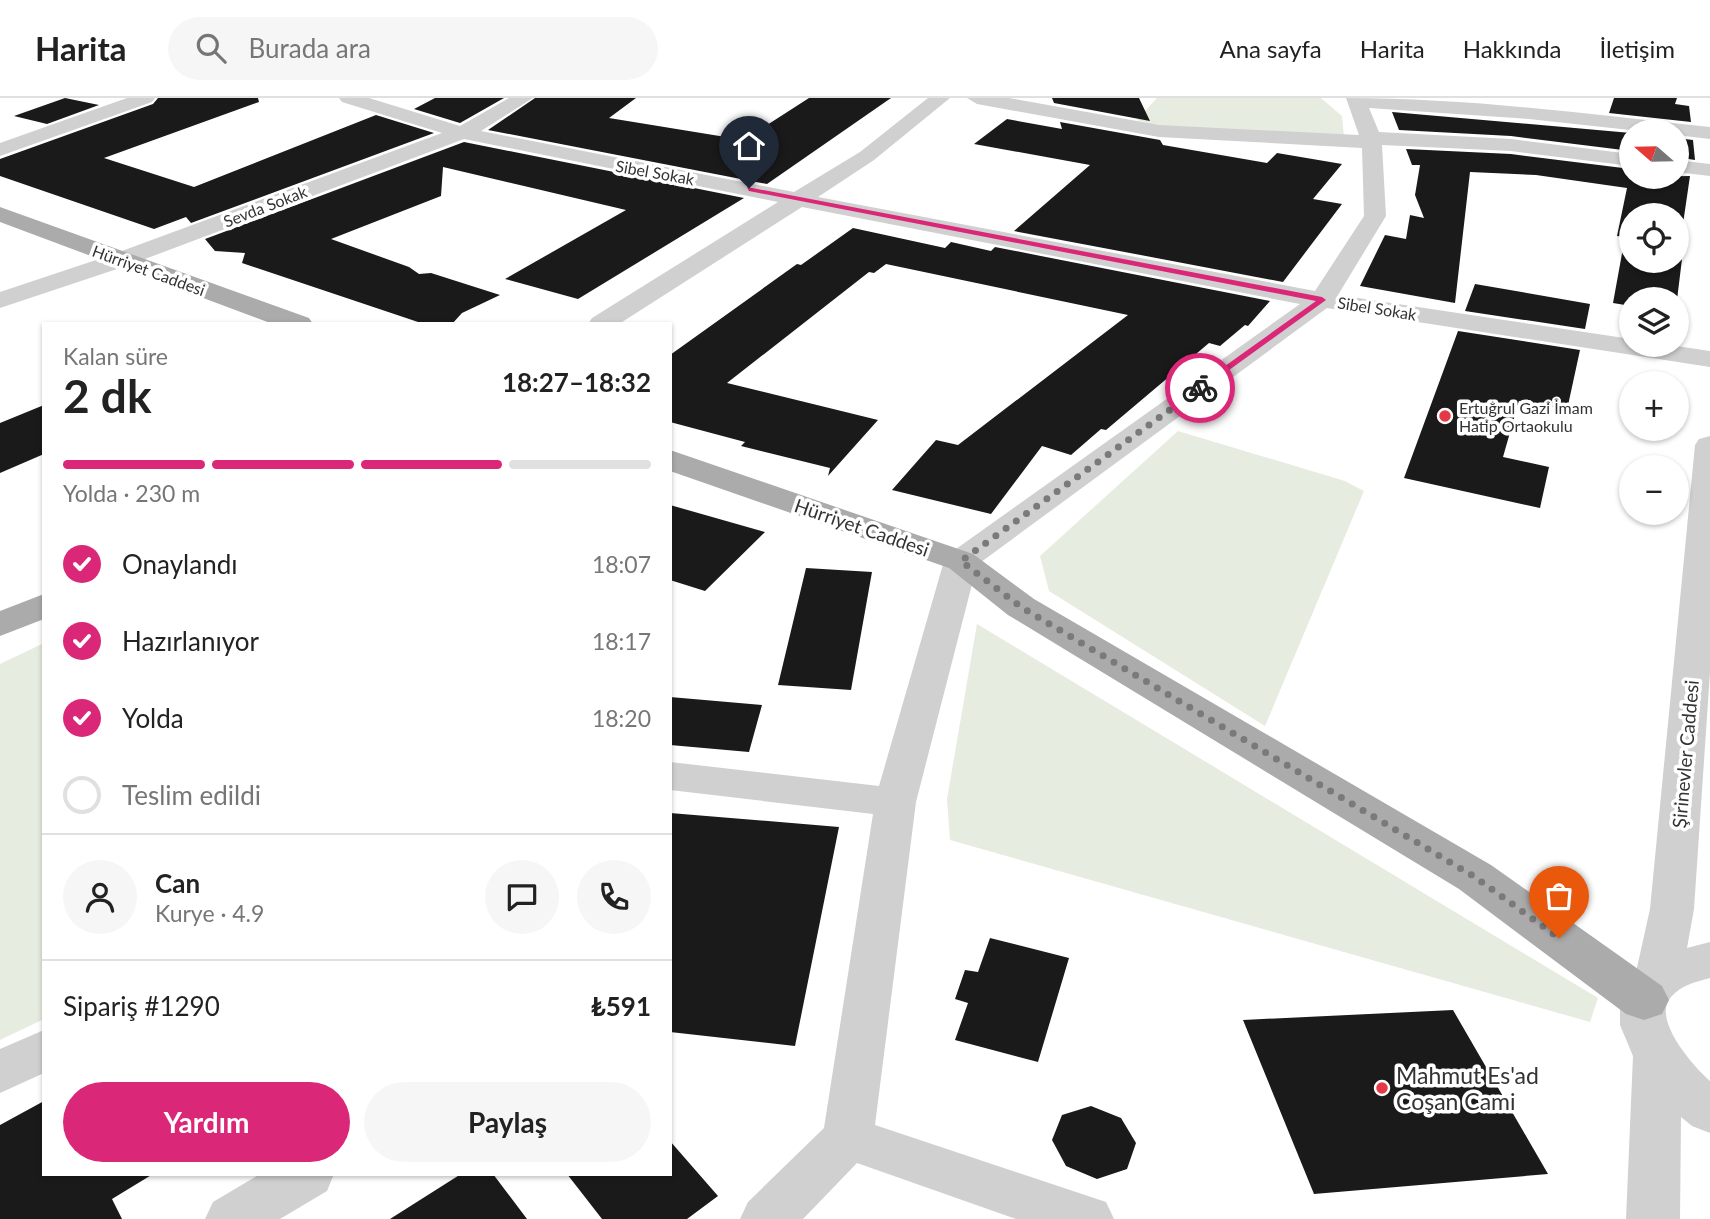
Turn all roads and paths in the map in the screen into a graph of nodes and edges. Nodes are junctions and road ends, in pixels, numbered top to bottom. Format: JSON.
{"nodes":[{"id":1,"x":349,"y":98,"type":"edge"},
{"id":2,"x":523,"y":98,"type":"edge"},
{"id":3,"x":940,"y":98,"type":"edge"},
{"id":4,"x":977,"y":98,"type":"edge"},
{"id":5,"x":136,"y":99,"type":"edge"},
{"id":6,"x":1357,"y":100,"type":"edge"},
{"id":7,"x":462,"y":132,"type":"junction"},
{"id":8,"x":1710,"y":133,"type":"edge"},
{"id":9,"x":1371,"y":140,"type":"junction"},
{"id":10,"x":0,"y":150,"type":"edge"},
{"id":11,"x":1619,"y":158,"type":"edge"},
{"id":12,"x":1689,"y":168,"type":"edge"},
{"id":13,"x":1710,"y":170,"type":"edge"},
{"id":14,"x":802,"y":198,"type":"junction"},
{"id":15,"x":0,"y":214,"type":"edge"},
{"id":16,"x":120,"y":260,"type":"junction"},
{"id":17,"x":0,"y":300,"type":"edge"},
{"id":18,"x":1322,"y":300,"type":"junction"},
{"id":19,"x":293,"y":322,"type":"edge"},
{"id":20,"x":604,"y":322,"type":"edge"},
{"id":21,"x":1710,"y":359,"type":"edge"},
{"id":22,"x":1710,"y":445,"type":"edge"},
{"id":23,"x":672,"y":461,"type":"edge"},
{"id":24,"x":961,"y":561,"type":"junction"},
{"id":25,"x":42,"y":606,"type":"edge"},
{"id":26,"x":0,"y":625,"type":"edge"},
{"id":27,"x":672,"y":776,"type":"edge"},
{"id":28,"x":895,"y":802,"type":"junction"},
{"id":29,"x":1710,"y":960,"type":"edge"},
{"id":30,"x":1651,"y":989,"type":"junction"},
{"id":31,"x":42,"y":1051,"type":"edge"},
{"id":32,"x":1657,"y":1058,"type":"junction"},
{"id":33,"x":0,"y":1072,"type":"edge"},
{"id":34,"x":1710,"y":1111,"type":"edge"},
{"id":35,"x":848,"y":1138,"type":"junction"},
{"id":36,"x":305,"y":1176,"type":"edge"},
{"id":37,"x":232,"y":1219,"type":"edge"},
{"id":38,"x":766,"y":1219,"type":"edge"},
{"id":39,"x":1087,"y":1219,"type":"edge"},
{"id":40,"x":1653,"y":1219,"type":"edge"}],
"edges":[{"from":1,"to":7,"type":"street","name":"Sibel Sokak"},
{"from":2,"to":7,"type":"street","name":"Sevda Sokak"},
{"from":3,"to":14,"type":"street"},
{"from":4,"to":9,"type":"street"},
{"from":5,"to":10,"type":"street"},
{"from":6,"to":8,"type":"street"},
{"from":6,"to":9,"type":"street"},
{"from":7,"to":14,"type":"street","name":"Sibel Sokak"},
{"from":7,"to":16,"type":"street","name":"Sevda Sokak"},
{"from":9,"to":11,"type":"street"},
{"from":9,"to":18,"type":"street"},
{"from":12,"to":13,"type":"street"},
{"from":14,"to":18,"type":"street","name":"Sibel Sokak"},
{"from":14,"to":20,"type":"street"},
{"from":15,"to":16,"type":"main road","name":"Hürriyet Caddesi"},
{"from":16,"to":17,"type":"street","name":"Sevda Sokak"},
{"from":16,"to":19,"type":"main road","name":"Hürriyet Caddesi"},
{"from":18,"to":21,"type":"street","name":"Sibel Sokak"},
{"from":18,"to":24,"type":"street"},
{"from":22,"to":30,"type":"street","name":"Şirinevler Caddesi"},
{"from":23,"to":24,"type":"main road","name":"Hürriyet Caddesi"},
{"from":24,"to":28,"type":"street"},
{"from":24,"to":30,"type":"main road","name":"Hürriyet Caddesi"},
{"from":25,"to":26,"type":"main road"},
{"from":27,"to":28,"type":"street"},
{"from":28,"to":35,"type":"street"},
{"from":29,"to":30,"type":"street"},
{"from":30,"to":32,"type":"street","name":"Şirinevler Caddesi"},
{"from":31,"to":33,"type":"street"},
{"from":32,"to":34,"type":"street","name":"Şirinevler Caddesi"},
{"from":32,"to":40,"type":"street","name":"Şirinevler Caddesi"},
{"from":35,"to":38,"type":"street"},
{"from":35,"to":39,"type":"street"},
{"from":36,"to":37,"type":"street"}]}
